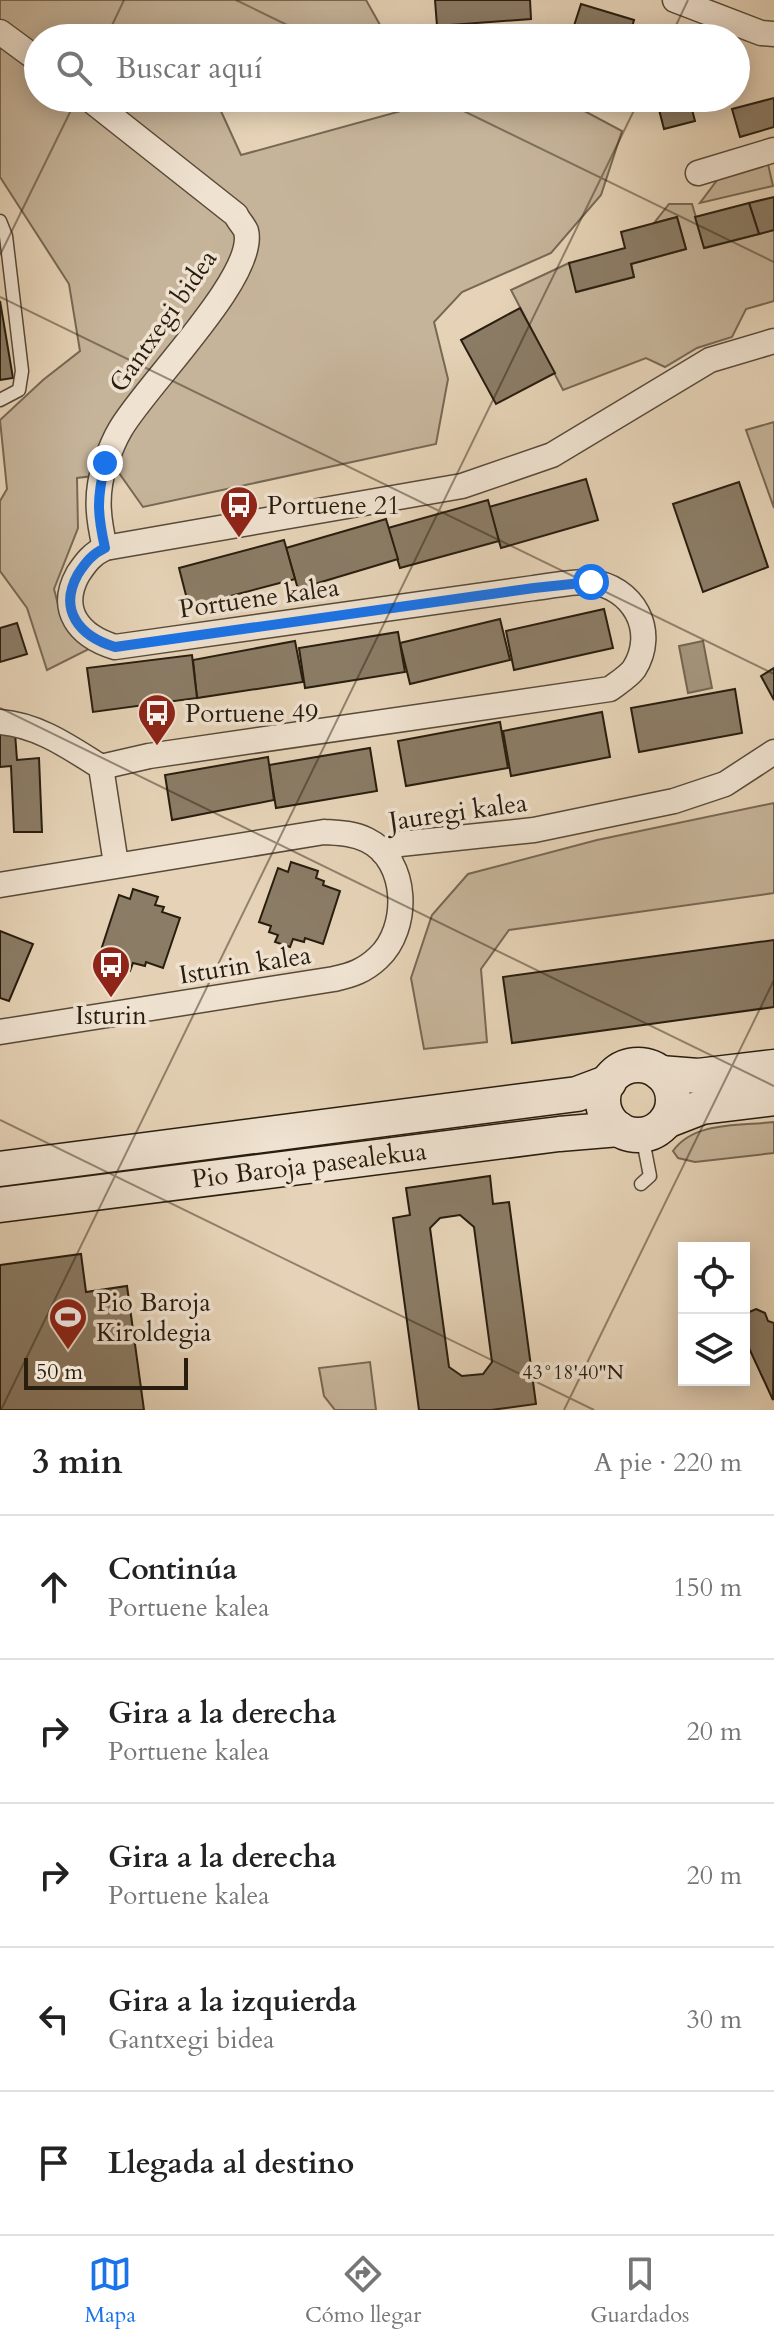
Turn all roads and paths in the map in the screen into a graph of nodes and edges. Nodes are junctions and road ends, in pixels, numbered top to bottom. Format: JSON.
{"nodes":[{"id":1,"x":675,"y":0,"type":"edge"},
{"id":2,"x":738,"y":24,"type":"edge"},
{"id":3,"x":750,"y":29,"type":"edge"},
{"id":4,"x":0,"y":32,"type":"edge"},
{"id":5,"x":774,"y":34,"type":"edge"},
{"id":6,"x":24,"y":50,"type":"edge"},
{"id":7,"x":106,"y":112,"type":"edge"},
{"id":8,"x":774,"y":150,"type":"edge"},
{"id":9,"x":698,"y":173,"type":"dead end"},
{"id":10,"x":0,"y":221,"type":"edge"},
{"id":11,"x":774,"y":341,"type":"edge"},
{"id":12,"x":0,"y":400,"type":"edge"},
{"id":13,"x":105,"y":548,"type":"junction"},
{"id":14,"x":0,"y":722,"type":"edge"},
{"id":15,"x":774,"y":752,"type":"edge"},
{"id":16,"x":101,"y":767,"type":"junction"},
{"id":17,"x":383,"y":852,"type":"junction"},
{"id":18,"x":116,"y":864,"type":"junction"},
{"id":19,"x":0,"y":885,"type":"edge"},
{"id":20,"x":0,"y":1032,"type":"edge"},
{"id":21,"x":774,"y":1067,"type":"edge"},
{"id":22,"x":660,"y":1073,"type":"junction"},
{"id":23,"x":609,"y":1082,"type":"junction"},
{"id":24,"x":774,"y":1098,"type":"edge"},
{"id":25,"x":642,"y":1128,"type":"junction"},
{"id":26,"x":0,"y":1169,"type":"edge"},
{"id":27,"x":641,"y":1184,"type":"dead end"},
{"id":28,"x":0,"y":1205,"type":"edge"}],
"edges":[{"from":1,"to":2,"type":"street"},
{"from":3,"to":5,"type":"street"},
{"from":4,"to":6,"type":"street"},
{"from":7,"to":13,"type":"street","name":"Gantxegi bidea"},
{"from":8,"to":9,"type":"street"},
{"from":10,"to":12,"type":"lane"},
{"from":11,"to":13,"type":"street"},
{"from":13,"to":16,"type":"street","name":"Portuene kalea"},
{"from":14,"to":16,"type":"street"},
{"from":15,"to":17,"type":"street","name":"Jauregi kalea"},
{"from":16,"to":18,"type":"street"},
{"from":17,"to":18,"type":"street","name":"Jauregi kalea"},
{"from":17,"to":20,"type":"street","name":"Isturin kalea"},
{"from":18,"to":19,"type":"street","name":"Jauregi kalea"},
{"from":21,"to":22,"type":"main road"},
{"from":22,"to":23,"type":"main road"},
{"from":22,"to":25,"type":"main road"},
{"from":23,"to":25,"type":"main road"},
{"from":23,"to":26,"type":"main road","name":"Pio Baroja pasealekua"},
{"from":24,"to":25,"type":"main road","name":"Pio Baroja pasealekua"},
{"from":25,"to":27,"type":"lane"},
{"from":25,"to":28,"type":"main road","name":"Pio Baroja pasealekua"}]}
